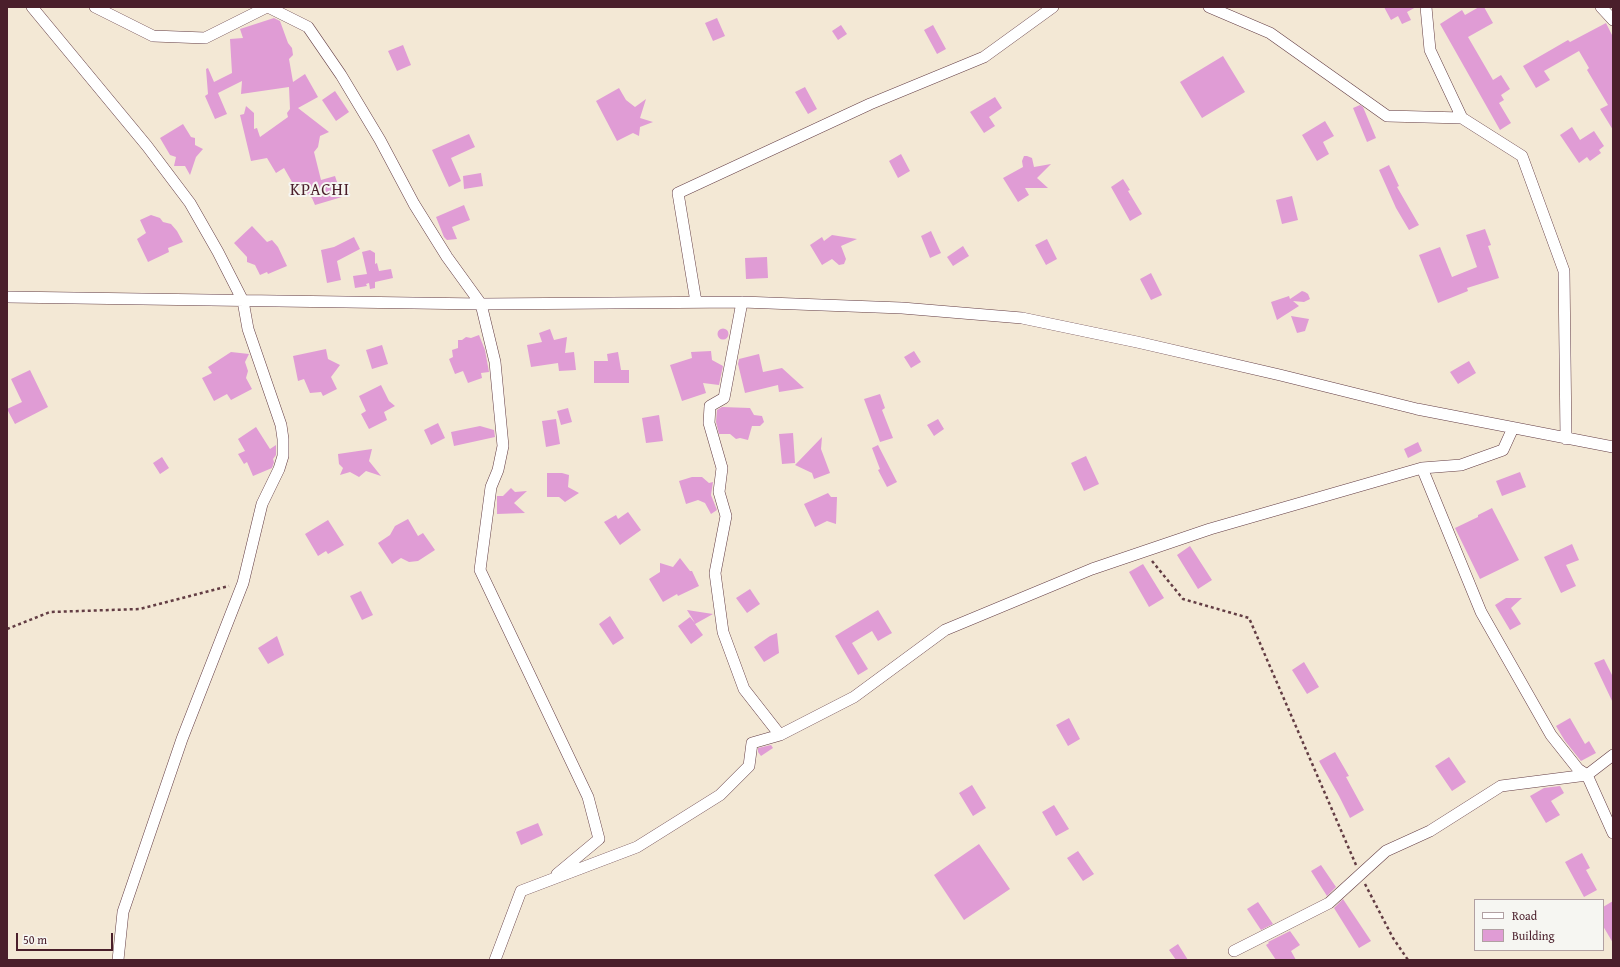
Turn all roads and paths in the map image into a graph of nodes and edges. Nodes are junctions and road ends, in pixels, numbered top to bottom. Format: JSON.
{"nodes":[{"id":1,"x":32,"y":7,"type":"edge"},
{"id":2,"x":95,"y":7,"type":"edge"},
{"id":3,"x":267,"y":7,"type":"edge"},
{"id":4,"x":1053,"y":7,"type":"edge"},
{"id":5,"x":1209,"y":7,"type":"edge"},
{"id":6,"x":1426,"y":7,"type":"edge"},
{"id":7,"x":1601,"y":7,"type":"edge"},
{"id":8,"x":1613,"y":20,"type":"edge"},
{"id":9,"x":1462,"y":118,"type":"junction"},
{"id":10,"x":7,"y":296,"type":"edge"},
{"id":11,"x":243,"y":300,"type":"junction"},
{"id":12,"x":696,"y":302,"type":"junction"},
{"id":13,"x":742,"y":302,"type":"junction"},
{"id":14,"x":481,"y":304,"type":"junction"},
{"id":15,"x":1513,"y":428,"type":"junction"},
{"id":16,"x":1566,"y":439,"type":"junction"},
{"id":17,"x":1613,"y":447,"type":"edge"},
{"id":18,"x":1422,"y":468,"type":"junction"},
{"id":19,"x":1145,"y":551,"type":"junction"},
{"id":20,"x":243,"y":583,"type":"junction"},
{"id":21,"x":7,"y":629,"type":"edge"},
{"id":22,"x":780,"y":735,"type":"junction"},
{"id":23,"x":1613,"y":755,"type":"edge"},
{"id":24,"x":1587,"y":775,"type":"junction"},
{"id":25,"x":1613,"y":833,"type":"edge"},
{"id":26,"x":1360,"y":874,"type":"junction"},
{"id":27,"x":550,"y":880,"type":"junction"},
{"id":28,"x":1234,"y":951,"type":"dead end"},
{"id":29,"x":118,"y":960,"type":"edge"},
{"id":30,"x":495,"y":960,"type":"edge"},
{"id":31,"x":1408,"y":960,"type":"edge"}],
"edges":[{"from":1,"to":11,"type":"street"},
{"from":2,"to":3,"type":"street"},
{"from":3,"to":14,"type":"street"},
{"from":4,"to":12,"type":"street"},
{"from":5,"to":9,"type":"street"},
{"from":6,"to":9,"type":"street"},
{"from":7,"to":8,"type":"street"},
{"from":9,"to":16,"type":"street"},
{"from":10,"to":11,"type":"street"},
{"from":11,"to":14,"type":"street"},
{"from":11,"to":20,"type":"street"},
{"from":12,"to":13,"type":"street"},
{"from":12,"to":14,"type":"street"},
{"from":13,"to":15,"type":"street"},
{"from":13,"to":22,"type":"street"},
{"from":14,"to":27,"type":"street"},
{"from":15,"to":16,"type":"street"},
{"from":15,"to":18,"type":"street"},
{"from":16,"to":17,"type":"street"},
{"from":18,"to":19,"type":"street"},
{"from":18,"to":24,"type":"street"},
{"from":19,"to":22,"type":"street"},
{"from":19,"to":26,"type":"path"},
{"from":20,"to":21,"type":"path"},
{"from":20,"to":29,"type":"street"},
{"from":22,"to":27,"type":"street"},
{"from":23,"to":24,"type":"street"},
{"from":24,"to":25,"type":"street"},
{"from":24,"to":26,"type":"street"},
{"from":26,"to":28,"type":"street"},
{"from":26,"to":31,"type":"path"},
{"from":27,"to":30,"type":"street"}]}
